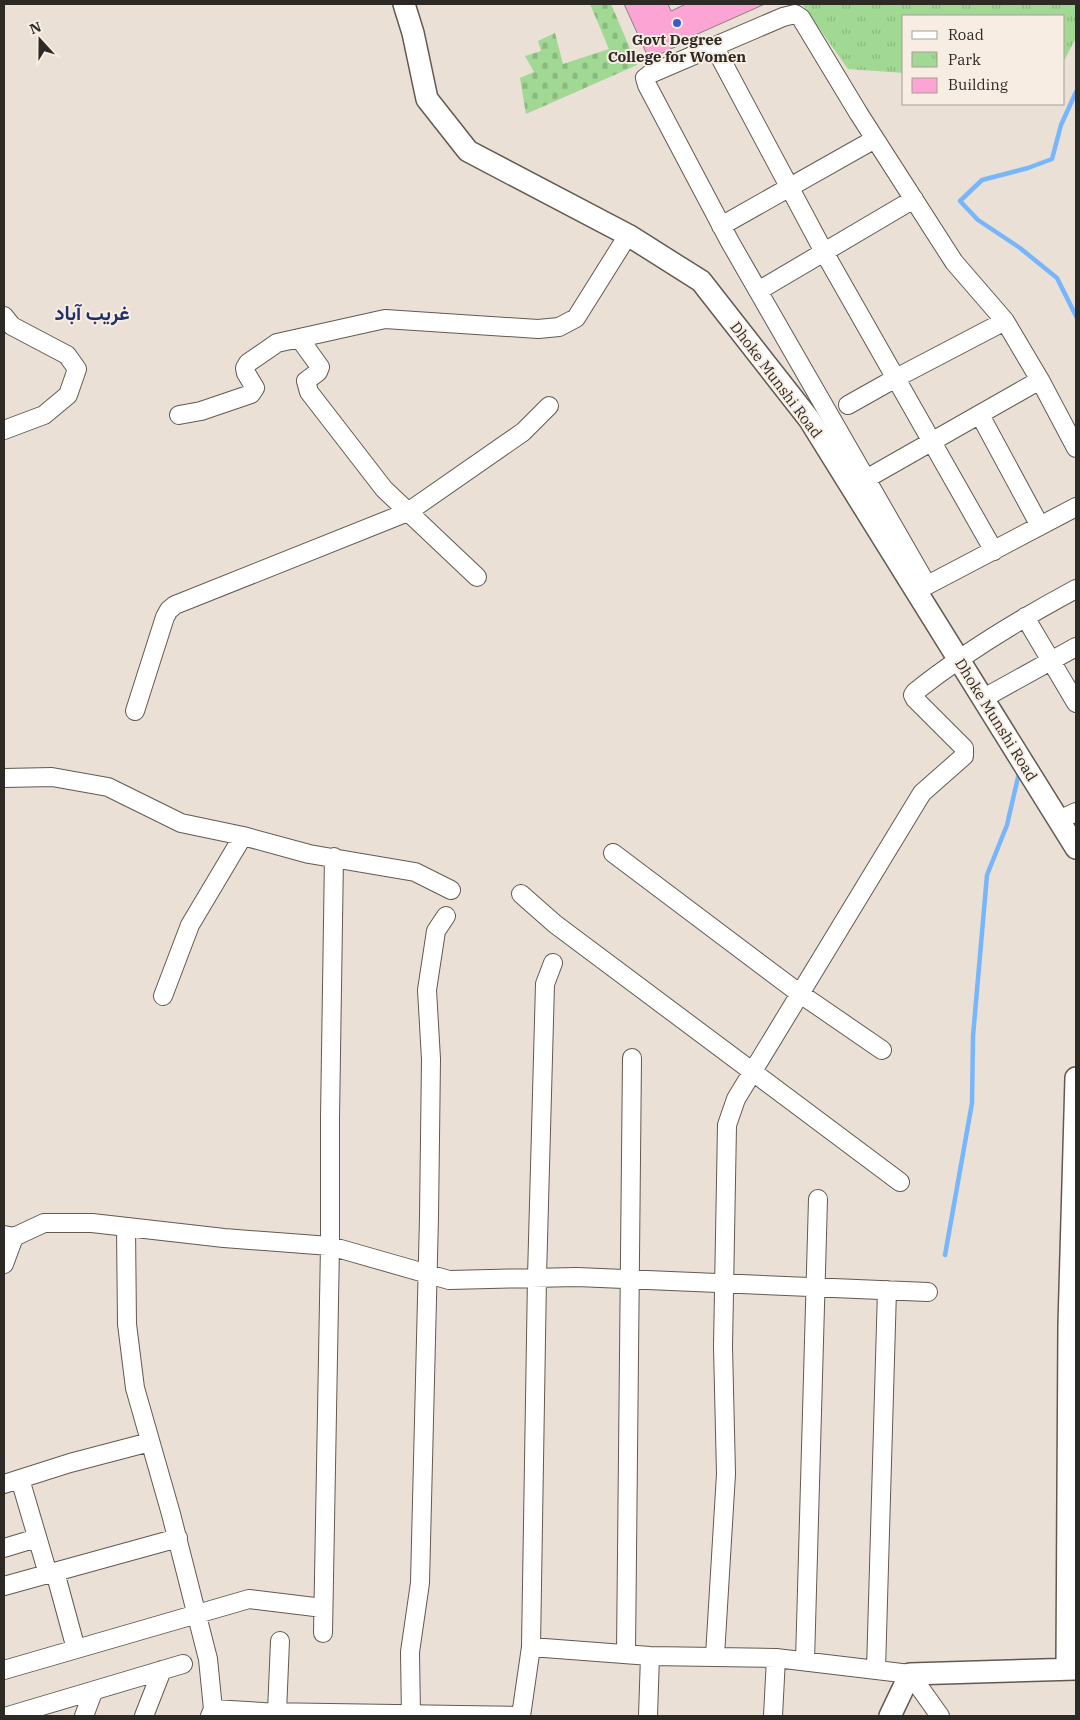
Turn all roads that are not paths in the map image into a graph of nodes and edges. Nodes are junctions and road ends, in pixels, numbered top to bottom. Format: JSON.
{"nodes":[{"id":1,"x":404,"y":4,"type":"edge"},
{"id":2,"x":714,"y":46,"type":"junction"},
{"id":3,"x":875,"y":139,"type":"junction"},
{"id":4,"x":789,"y":187,"type":"junction"},
{"id":5,"x":914,"y":199,"type":"junction"},
{"id":6,"x":721,"y":226,"type":"junction"},
{"id":7,"x":628,"y":234,"type":"junction"},
{"id":8,"x":824,"y":252,"type":"junction"},
{"id":9,"x":758,"y":290,"type":"junction"},
{"id":10,"x":4,"y":316,"type":"edge"},
{"id":11,"x":1005,"y":321,"type":"junction"},
{"id":12,"x":299,"y":338,"type":"junction"},
{"id":13,"x":896,"y":378,"type":"junction"},
{"id":14,"x":1040,"y":380,"type":"junction"},
{"id":15,"x":848,"y":405,"type":"dead end"},
{"id":16,"x":549,"y":406,"type":"dead end"},
{"id":17,"x":179,"y":415,"type":"dead end"},
{"id":18,"x":980,"y":415,"type":"junction"},
{"id":19,"x":4,"y":430,"type":"edge"},
{"id":20,"x":933,"y":442,"type":"junction"},
{"id":21,"x":1076,"y":448,"type":"edge"},
{"id":22,"x":866,"y":479,"type":"junction"},
{"id":23,"x":1076,"y":507,"type":"edge"},
{"id":24,"x":408,"y":512,"type":"junction"},
{"id":25,"x":1040,"y":526,"type":"junction"},
{"id":26,"x":994,"y":550,"type":"junction"},
{"id":27,"x":477,"y":577,"type":"dead end"},
{"id":28,"x":921,"y":589,"type":"junction"},
{"id":29,"x":1076,"y":589,"type":"edge"},
{"id":30,"x":1025,"y":617,"type":"junction"},
{"id":31,"x":1076,"y":647,"type":"edge"},
{"id":32,"x":958,"y":660,"type":"junction"},
{"id":33,"x":1051,"y":660,"type":"junction"},
{"id":34,"x":982,"y":699,"type":"junction"},
{"id":35,"x":1076,"y":702,"type":"edge"},
{"id":36,"x":135,"y":711,"type":"dead end"},
{"id":37,"x":4,"y":778,"type":"edge"},
{"id":38,"x":1068,"y":816,"type":"edge"},
{"id":39,"x":243,"y":836,"type":"junction"},
{"id":40,"x":1076,"y":848,"type":"edge"},
{"id":41,"x":613,"y":853,"type":"dead end"},
{"id":42,"x":334,"y":857,"type":"junction"},
{"id":43,"x":451,"y":890,"type":"dead end"},
{"id":44,"x":521,"y":894,"type":"dead end"},
{"id":45,"x":446,"y":916,"type":"dead end"},
{"id":46,"x":553,"y":963,"type":"dead end"},
{"id":47,"x":799,"y":993,"type":"junction"},
{"id":48,"x":163,"y":996,"type":"dead end"},
{"id":49,"x":882,"y":1050,"type":"dead end"},
{"id":50,"x":632,"y":1058,"type":"dead end"},
{"id":51,"x":752,"y":1071,"type":"junction"},
{"id":52,"x":1076,"y":1078,"type":"edge"},
{"id":53,"x":1075,"y":1144,"type":"edge"},
{"id":54,"x":900,"y":1182,"type":"dead end"},
{"id":55,"x":818,"y":1199,"type":"dead end"},
{"id":56,"x":126,"y":1227,"type":"junction"},
{"id":57,"x":9,"y":1236,"type":"edge"},
{"id":58,"x":1074,"y":1241,"type":"edge"},
{"id":59,"x":330,"y":1246,"type":"junction"},
{"id":60,"x":4,"y":1264,"type":"edge"},
{"id":61,"x":428,"y":1274,"type":"junction"},
{"id":62,"x":537,"y":1278,"type":"junction"},
{"id":63,"x":630,"y":1279,"type":"junction"},
{"id":64,"x":724,"y":1283,"type":"junction"},
{"id":65,"x":815,"y":1287,"type":"junction"},
{"id":66,"x":887,"y":1290,"type":"junction"},
{"id":67,"x":928,"y":1292,"type":"dead end"},
{"id":68,"x":1073,"y":1325,"type":"edge"},
{"id":69,"x":150,"y":1442,"type":"junction"},
{"id":70,"x":12,"y":1481,"type":"edge"},
{"id":71,"x":37,"y":1538,"type":"junction"},
{"id":72,"x":178,"y":1538,"type":"junction"},
{"id":73,"x":4,"y":1548,"type":"edge"},
{"id":74,"x":52,"y":1573,"type":"junction"},
{"id":75,"x":4,"y":1586,"type":"edge"},
{"id":76,"x":323,"y":1608,"type":"junction"},
{"id":77,"x":197,"y":1613,"type":"junction"},
{"id":78,"x":323,"y":1633,"type":"dead end"},
{"id":79,"x":280,"y":1641,"type":"dead end"},
{"id":80,"x":531,"y":1647,"type":"junction"},
{"id":81,"x":76,"y":1649,"type":"junction"},
{"id":82,"x":626,"y":1653,"type":"junction"},
{"id":83,"x":650,"y":1656,"type":"junction"},
{"id":84,"x":715,"y":1656,"type":"junction"},
{"id":85,"x":776,"y":1658,"type":"junction"},
{"id":86,"x":805,"y":1661,"type":"junction"},
{"id":87,"x":182,"y":1664,"type":"dead end"},
{"id":88,"x":1072,"y":1668,"type":"edge"},
{"id":89,"x":4,"y":1670,"type":"edge"},
{"id":90,"x":162,"y":1670,"type":"junction"},
{"id":91,"x":876,"y":1670,"type":"junction"},
{"id":92,"x":910,"y":1674,"type":"junction"},
{"id":93,"x":93,"y":1692,"type":"junction"},
{"id":94,"x":211,"y":1712,"type":"edge"},
{"id":95,"x":268,"y":1713,"type":"edge"},
{"id":96,"x":411,"y":1715,"type":"edge"},
{"id":97,"x":8,"y":1716,"type":"edge"},
{"id":98,"x":84,"y":1716,"type":"edge"},
{"id":99,"x":144,"y":1716,"type":"edge"},
{"id":100,"x":648,"y":1716,"type":"edge"},
{"id":101,"x":773,"y":1716,"type":"edge"},
{"id":102,"x":890,"y":1716,"type":"edge"},
{"id":103,"x":940,"y":1716,"type":"edge"}],
"edges":[{"from":1,"to":7,"type":"street","name":"Dhoke Munshi Road"},
{"from":2,"to":3,"type":"street"},
{"from":2,"to":4,"type":"street"},
{"from":2,"to":6,"type":"street"},
{"from":3,"to":4,"type":"street"},
{"from":3,"to":5,"type":"street"},
{"from":4,"to":6,"type":"street"},
{"from":4,"to":8,"type":"street"},
{"from":5,"to":8,"type":"street"},
{"from":5,"to":11,"type":"street"},
{"from":6,"to":9,"type":"street"},
{"from":7,"to":12,"type":"street"},
{"from":7,"to":28,"type":"street","name":"Dhoke Munshi Road"},
{"from":8,"to":9,"type":"street"},
{"from":8,"to":13,"type":"street"},
{"from":9,"to":22,"type":"street"},
{"from":10,"to":19,"type":"street"},
{"from":11,"to":13,"type":"street"},
{"from":11,"to":14,"type":"street"},
{"from":12,"to":17,"type":"street"},
{"from":12,"to":24,"type":"street"},
{"from":13,"to":15,"type":"street"},
{"from":13,"to":20,"type":"street"},
{"from":14,"to":18,"type":"street"},
{"from":14,"to":21,"type":"street"},
{"from":16,"to":24,"type":"street"},
{"from":18,"to":20,"type":"street"},
{"from":18,"to":25,"type":"street"},
{"from":20,"to":22,"type":"street"},
{"from":20,"to":26,"type":"street"},
{"from":22,"to":28,"type":"street"},
{"from":23,"to":25,"type":"street"},
{"from":24,"to":27,"type":"street"},
{"from":24,"to":36,"type":"street"},
{"from":25,"to":26,"type":"street"},
{"from":26,"to":28,"type":"street"},
{"from":28,"to":32,"type":"street","name":"Dhoke Munshi Road"},
{"from":29,"to":30,"type":"street"},
{"from":30,"to":32,"type":"street"},
{"from":30,"to":33,"type":"street"},
{"from":31,"to":33,"type":"street"},
{"from":32,"to":34,"type":"street","name":"Dhoke Munshi Road"},
{"from":32,"to":47,"type":"street"},
{"from":33,"to":34,"type":"street"},
{"from":33,"to":35,"type":"street"},
{"from":34,"to":38,"type":"street","name":"Dhoke Munshi Road"},
{"from":37,"to":39,"type":"street"},
{"from":38,"to":40,"type":"street","name":"Dhoke Munshi Road"},
{"from":39,"to":42,"type":"street"},
{"from":39,"to":48,"type":"street"},
{"from":41,"to":47,"type":"street"},
{"from":42,"to":43,"type":"street"},
{"from":42,"to":59,"type":"street"},
{"from":44,"to":51,"type":"street"},
{"from":45,"to":61,"type":"street"},
{"from":46,"to":62,"type":"street"},
{"from":47,"to":49,"type":"street"},
{"from":47,"to":51,"type":"street"},
{"from":50,"to":63,"type":"street"},
{"from":51,"to":54,"type":"street"},
{"from":51,"to":64,"type":"street"},
{"from":52,"to":53,"type":"street"},
{"from":53,"to":58,"type":"street"},
{"from":55,"to":65,"type":"street"},
{"from":56,"to":57,"type":"street"},
{"from":56,"to":59,"type":"street"},
{"from":56,"to":69,"type":"street"},
{"from":57,"to":60,"type":"street"},
{"from":58,"to":68,"type":"street"},
{"from":59,"to":61,"type":"street"},
{"from":59,"to":76,"type":"street"},
{"from":61,"to":62,"type":"street"},
{"from":61,"to":96,"type":"street"},
{"from":62,"to":63,"type":"street"},
{"from":62,"to":80,"type":"street"},
{"from":63,"to":64,"type":"street"},
{"from":63,"to":82,"type":"street"},
{"from":64,"to":65,"type":"street"},
{"from":64,"to":84,"type":"street"},
{"from":65,"to":66,"type":"street"},
{"from":65,"to":86,"type":"street"},
{"from":66,"to":67,"type":"street"},
{"from":66,"to":91,"type":"street"},
{"from":68,"to":88,"type":"street"},
{"from":69,"to":70,"type":"street"},
{"from":69,"to":72,"type":"street"},
{"from":70,"to":71,"type":"street"},
{"from":71,"to":73,"type":"street"},
{"from":71,"to":74,"type":"street"},
{"from":72,"to":74,"type":"street"},
{"from":72,"to":77,"type":"street"},
{"from":74,"to":75,"type":"street"},
{"from":74,"to":81,"type":"street"},
{"from":76,"to":77,"type":"street"},
{"from":76,"to":78,"type":"street"},
{"from":77,"to":81,"type":"street"},
{"from":77,"to":94,"type":"street"},
{"from":79,"to":95,"type":"street"},
{"from":80,"to":82,"type":"street"},
{"from":80,"to":96,"type":"street"},
{"from":81,"to":89,"type":"street"},
{"from":82,"to":83,"type":"street"},
{"from":83,"to":84,"type":"street"},
{"from":83,"to":100,"type":"street"},
{"from":84,"to":85,"type":"street"},
{"from":85,"to":86,"type":"street"},
{"from":85,"to":101,"type":"street"},
{"from":86,"to":91,"type":"street"},
{"from":87,"to":90,"type":"street"},
{"from":88,"to":92,"type":"street"},
{"from":90,"to":93,"type":"street"},
{"from":90,"to":99,"type":"street"},
{"from":91,"to":92,"type":"street"},
{"from":92,"to":102,"type":"street"},
{"from":92,"to":103,"type":"street"},
{"from":93,"to":97,"type":"street"},
{"from":93,"to":98,"type":"street"},
{"from":94,"to":95,"type":"street"},
{"from":95,"to":96,"type":"street"}]}
